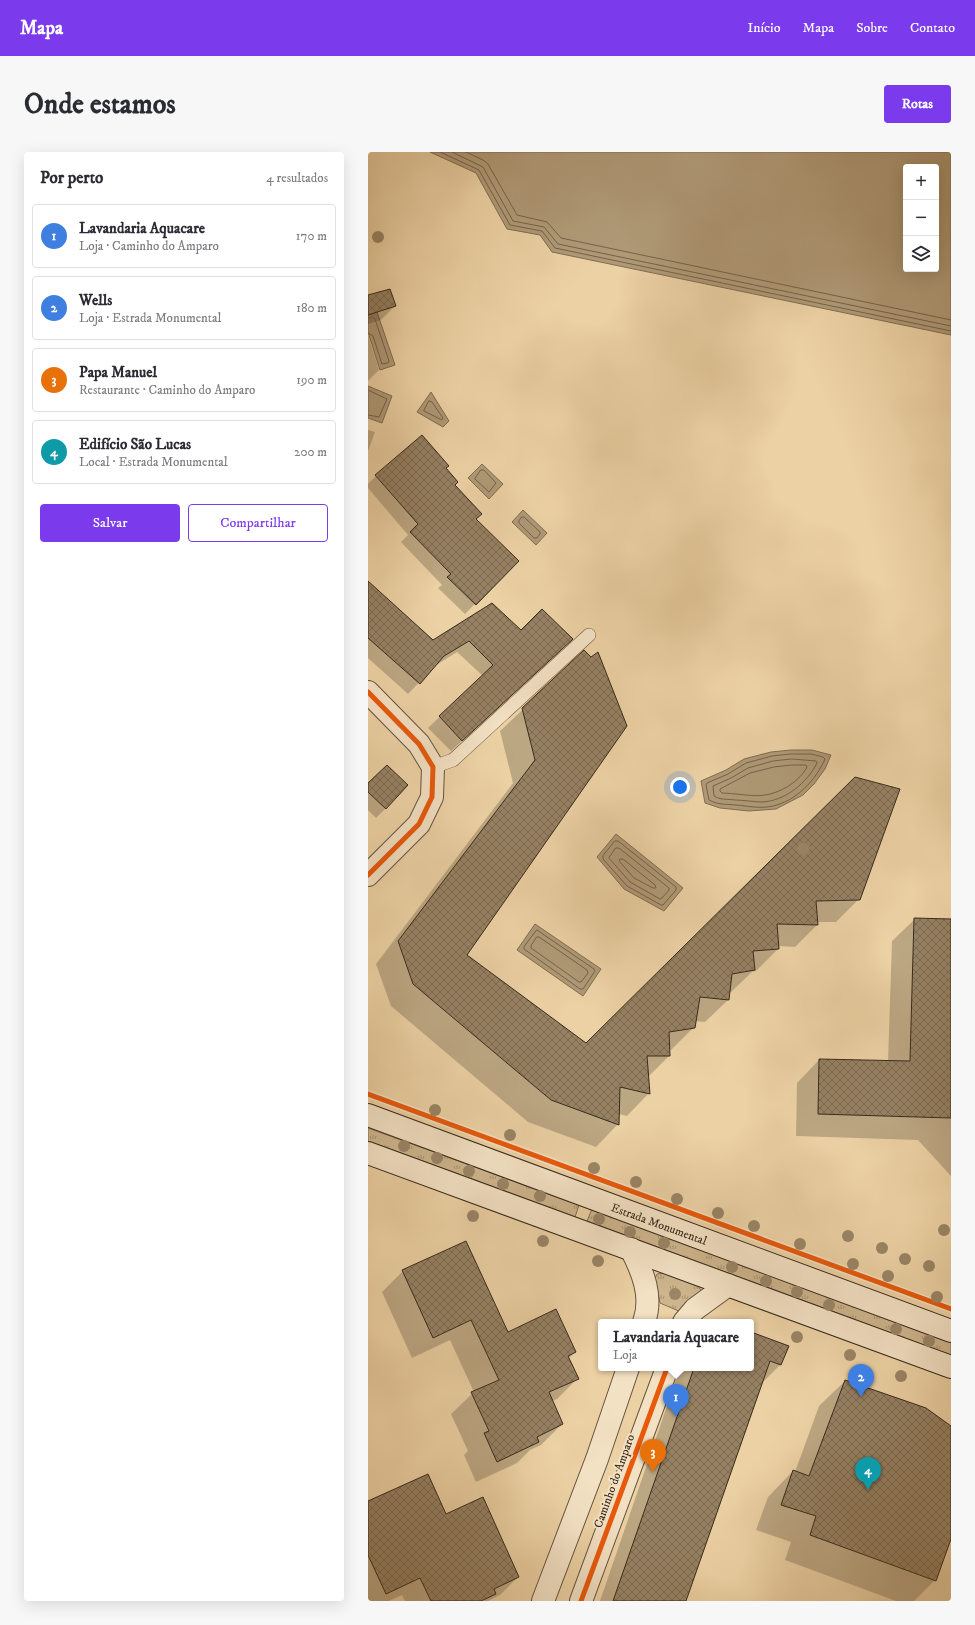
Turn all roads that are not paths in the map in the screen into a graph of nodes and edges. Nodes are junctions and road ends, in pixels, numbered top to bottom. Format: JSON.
{"nodes":[{"id":1,"x":589,"y":635,"type":"dead end"},
{"id":2,"x":368,"y":692,"type":"edge"},
{"id":3,"x":433,"y":767,"type":"junction"},
{"id":4,"x":368,"y":875,"type":"edge"},
{"id":5,"x":368,"y":1116,"type":"edge"},
{"id":6,"x":368,"y":1153,"type":"edge"},
{"id":7,"x":631,"y":1249,"type":"junction"},
{"id":8,"x":728,"y":1285,"type":"junction"},
{"id":9,"x":645,"y":1319,"type":"edge"},
{"id":10,"x":687,"y":1319,"type":"edge"},
{"id":11,"x":951,"y":1331,"type":"edge"},
{"id":12,"x":951,"y":1367,"type":"edge"},
{"id":13,"x":627,"y":1371,"type":"edge"},
{"id":14,"x":666,"y":1371,"type":"edge"},
{"id":15,"x":543,"y":1601,"type":"edge"},
{"id":16,"x":581,"y":1601,"type":"edge"}],
"edges":[{"from":1,"to":3,"type":"lane"},
{"from":2,"to":3,"type":"main road"},
{"from":3,"to":4,"type":"main road"},
{"from":5,"to":11,"type":"main road","name":"Estrada Monumental"},
{"from":6,"to":7,"type":"main road"},
{"from":7,"to":8,"type":"main road"},
{"from":7,"to":9,"type":"main road"},
{"from":8,"to":10,"type":"main road"},
{"from":8,"to":12,"type":"main road"},
{"from":13,"to":15,"type":"main road","name":"Caminho do Amparo"},
{"from":14,"to":16,"type":"main road","name":"Caminho do Amparo"}]}
